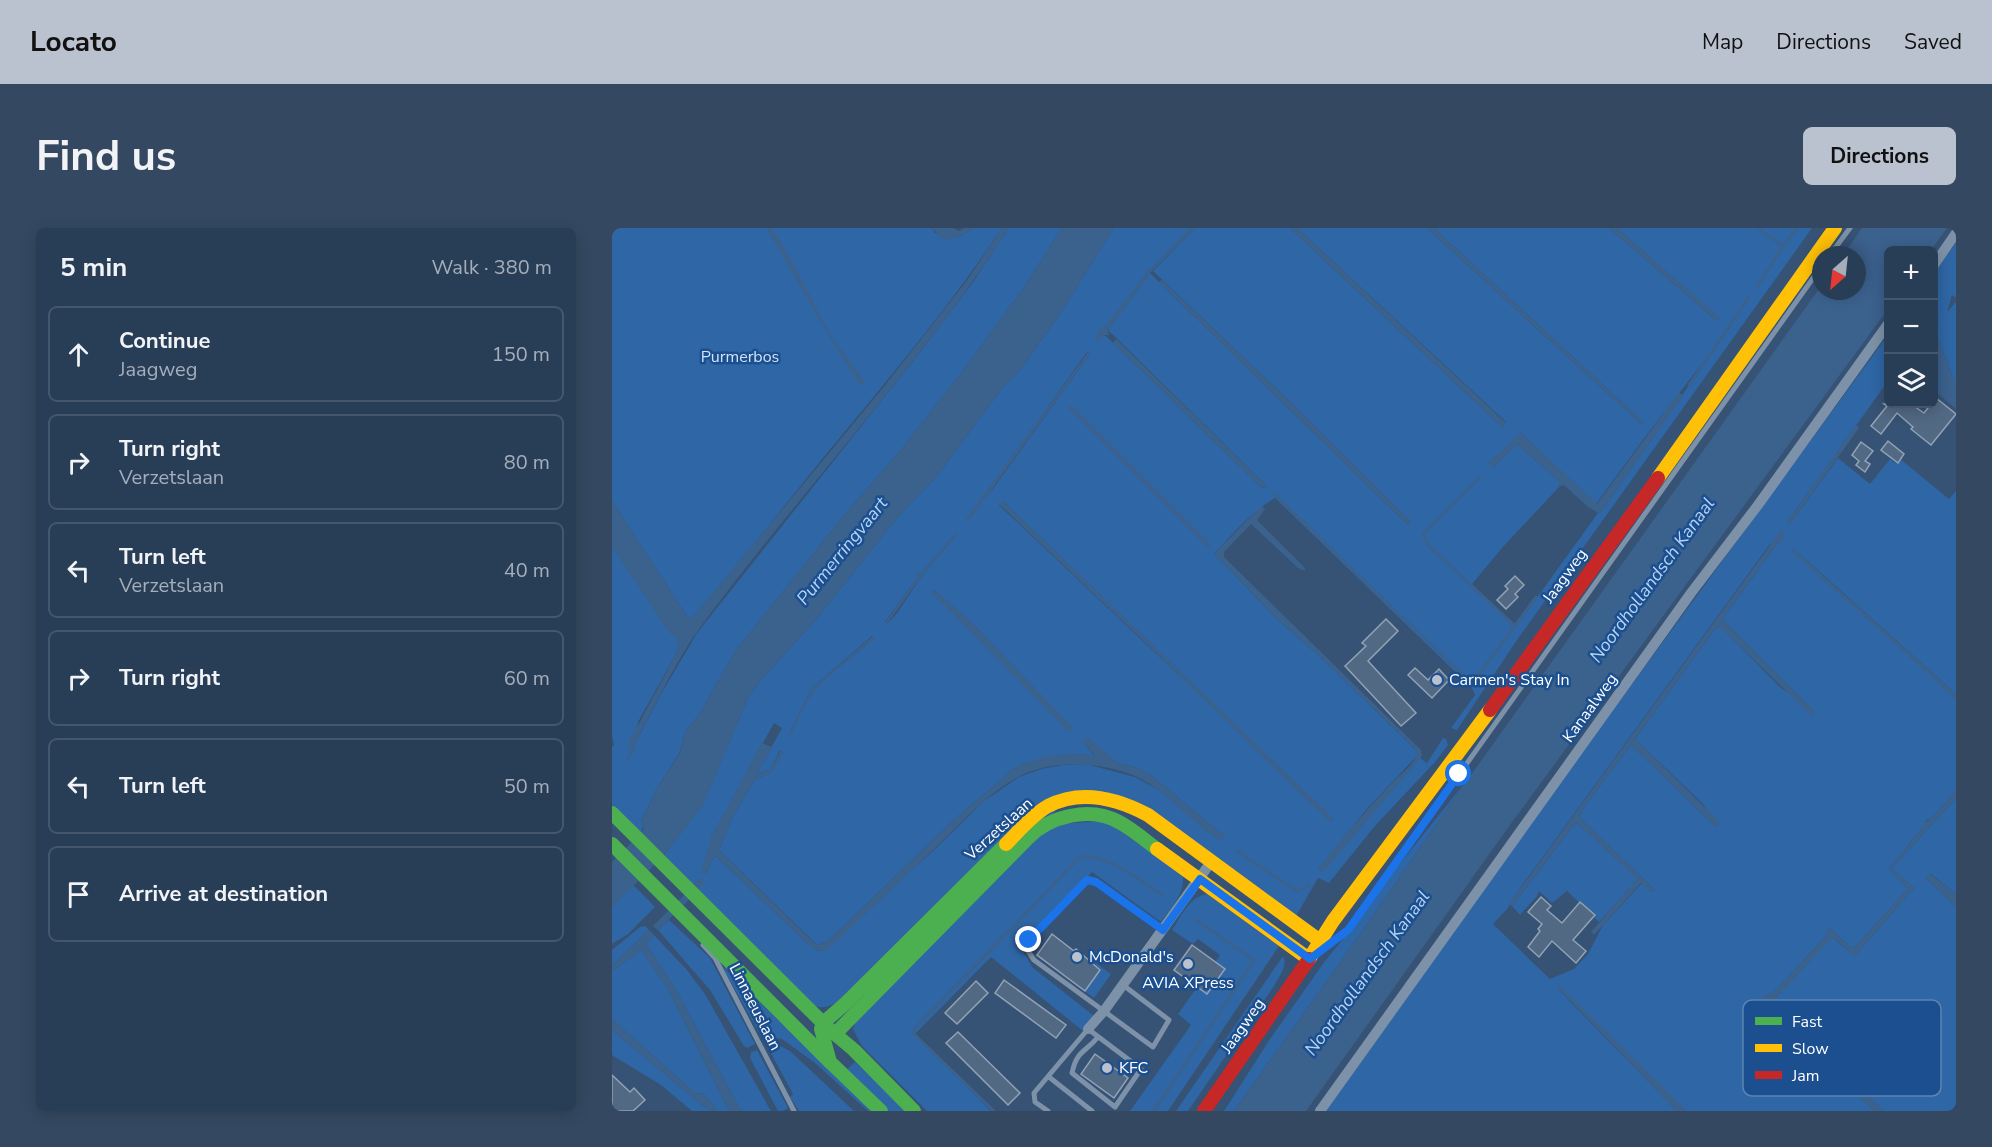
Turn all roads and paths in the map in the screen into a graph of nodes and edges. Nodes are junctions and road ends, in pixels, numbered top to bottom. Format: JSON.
{"nodes":[{"id":1,"x":1834,"y":228,"type":"edge"},
{"id":2,"x":1850,"y":228,"type":"edge"},
{"id":3,"x":1956,"y":233,"type":"edge"},
{"id":4,"x":1837,"y":246,"type":"edge"},
{"id":5,"x":1938,"y":259,"type":"edge"},
{"id":6,"x":1812,"y":280,"type":"edge"},
{"id":7,"x":1884,"y":330,"type":"edge"},
{"id":8,"x":612,"y":813,"type":"edge"},
{"id":9,"x":612,"y":832,"type":"edge"},
{"id":10,"x":612,"y":844,"type":"edge"},
{"id":11,"x":612,"y":852,"type":"edge"},
{"id":12,"x":1211,"y":862,"type":"junction"},
{"id":13,"x":1200,"y":879,"type":"junction"},
{"id":14,"x":691,"y":914,"type":"junction"},
{"id":15,"x":1163,"y":930,"type":"junction"},
{"id":16,"x":1326,"y":941,"type":"junction"},
{"id":17,"x":1310,"y":959,"type":"junction"},
{"id":18,"x":1123,"y":985,"type":"junction"},
{"id":19,"x":1104,"y":1011,"type":"junction"},
{"id":20,"x":1088,"y":1029,"type":"junction"},
{"id":21,"x":826,"y":1031,"type":"junction"},
{"id":22,"x":1098,"y":1037,"type":"junction"},
{"id":23,"x":830,"y":1062,"type":"junction"},
{"id":24,"x":1049,"y":1077,"type":"junction"},
{"id":25,"x":794,"y":1111,"type":"edge"},
{"id":26,"x":881,"y":1111,"type":"edge"},
{"id":27,"x":914,"y":1111,"type":"edge"},
{"id":28,"x":1048,"y":1111,"type":"edge"},
{"id":29,"x":1092,"y":1111,"type":"edge"},
{"id":30,"x":1204,"y":1111,"type":"edge"},
{"id":31,"x":1320,"y":1111,"type":"edge"}],
"edges":[{"from":1,"to":16,"type":"main road","name":"Jaagweg"},
{"from":2,"to":4,"type":"lane"},
{"from":3,"to":5,"type":"street"},
{"from":6,"to":16,"type":"lane","name":"Jaagweg"},
{"from":7,"to":31,"type":"street","name":"Kanaalweg"},
{"from":8,"to":14,"type":"main road"},
{"from":9,"to":14,"type":"main road"},
{"from":10,"to":14,"type":"main road"},
{"from":11,"to":14,"type":"lane"},
{"from":12,"to":13,"type":"street"},
{"from":12,"to":16,"type":"main road","name":"Verzetslaan"},
{"from":12,"to":21,"type":"main road","name":"Verzetslaan"},
{"from":13,"to":15,"type":"street"},
{"from":13,"to":17,"type":"main road","name":"Verzetslaan"},
{"from":13,"to":21,"type":"main road","name":"Verzetslaan"},
{"from":14,"to":21,"type":"main road"},
{"from":14,"to":23,"type":"main road"},
{"from":14,"to":25,"type":"lane","name":"Linnaeuslaan"},
{"from":15,"to":18,"type":"street"},
{"from":15,"to":19,"type":"lane"},
{"from":16,"to":17,"type":"main road","name":"Jaagweg"},
{"from":17,"to":30,"type":"main road","name":"Jaagweg"},
{"from":18,"to":19,"type":"street"},
{"from":18,"to":19,"type":"lane"},
{"from":19,"to":20,"type":"street"},
{"from":20,"to":22,"type":"lane"},
{"from":20,"to":24,"type":"lane"},
{"from":21,"to":23,"type":"main road"},
{"from":21,"to":27,"type":"main road"},
{"from":22,"to":22,"type":"lane"},
{"from":23,"to":26,"type":"main road"},
{"from":24,"to":28,"type":"lane"},
{"from":24,"to":29,"type":"lane"}]}
